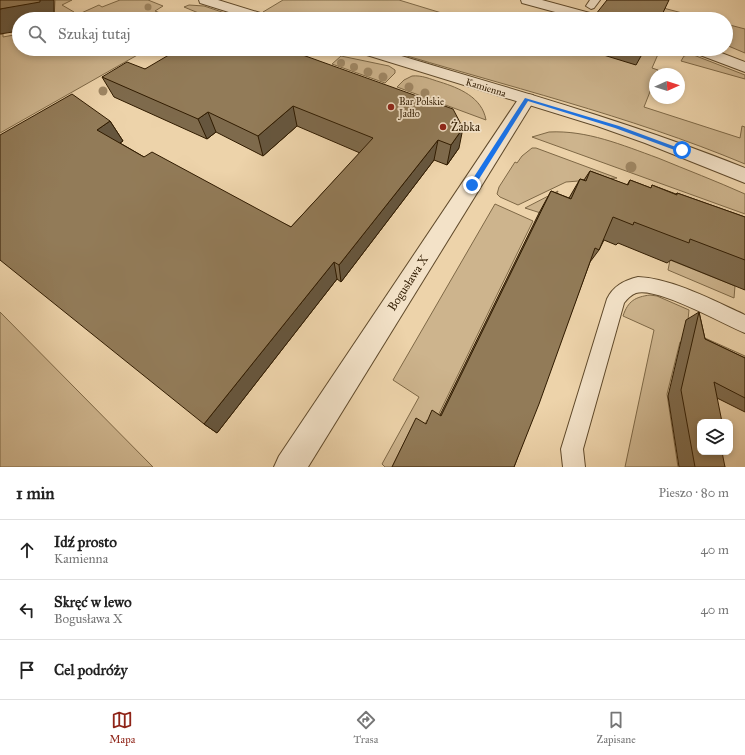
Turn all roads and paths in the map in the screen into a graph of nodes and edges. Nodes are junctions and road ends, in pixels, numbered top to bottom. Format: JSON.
{"nodes":[{"id":1,"x":205,"y":0,"type":"edge"},
{"id":2,"x":527,"y":0,"type":"edge"},
{"id":3,"x":590,"y":7,"type":"edge"},
{"id":4,"x":242,"y":12,"type":"edge"},
{"id":5,"x":385,"y":56,"type":"edge"},
{"id":6,"x":716,"y":56,"type":"edge"},
{"id":7,"x":745,"y":67,"type":"edge"},
{"id":8,"x":527,"y":99,"type":"junction"},
{"id":9,"x":745,"y":176,"type":"edge"},
{"id":10,"x":745,"y":324,"type":"edge"},
{"id":11,"x":290,"y":467,"type":"edge"},
{"id":12,"x":574,"y":467,"type":"edge"}],
"edges":[{"from":1,"to":4,"type":"street"},
{"from":2,"to":3,"type":"street"},
{"from":5,"to":8,"type":"street","name":"Kamienna"},
{"from":6,"to":7,"type":"street"},
{"from":8,"to":9,"type":"street","name":"Kamienna"},
{"from":8,"to":11,"type":"street","name":"Bogusława X"},
{"from":10,"to":12,"type":"lane"}]}
